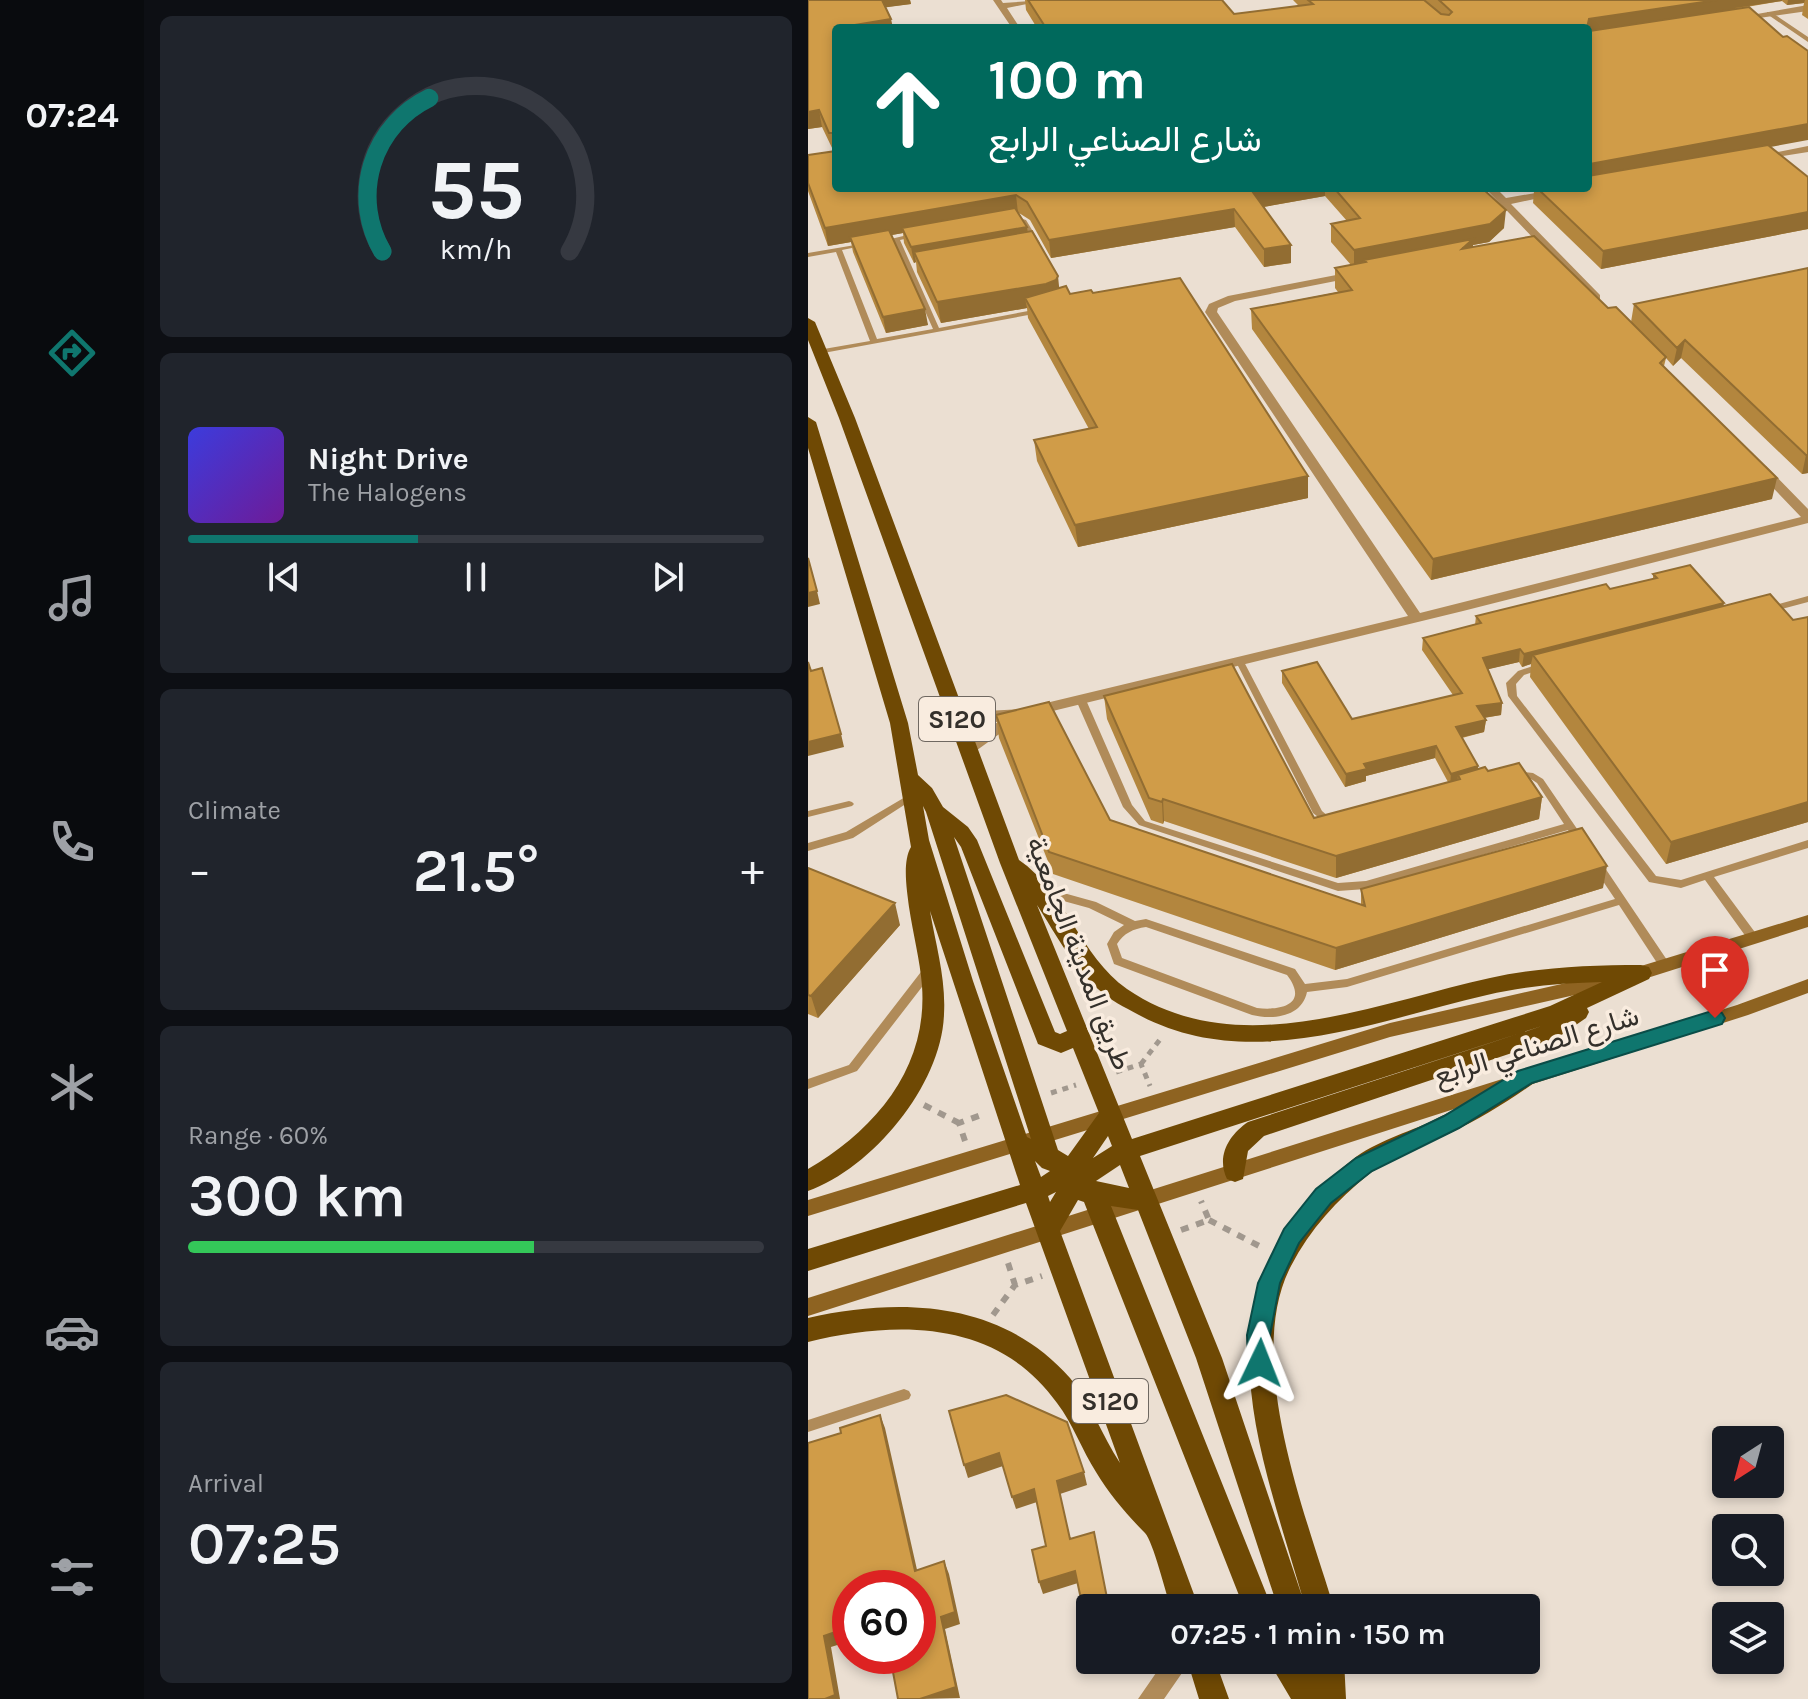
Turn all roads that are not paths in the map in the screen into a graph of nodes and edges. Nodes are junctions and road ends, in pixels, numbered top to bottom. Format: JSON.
{"nodes":[{"id":1,"x":1042,"y":0,"type":"edge"},
{"id":2,"x":999,"y":3,"type":"edge"},
{"id":3,"x":1808,"y":8,"type":"edge"},
{"id":4,"x":1769,"y":13,"type":"junction"},
{"id":5,"x":1724,"y":20,"type":"edge"},
{"id":6,"x":1013,"y":24,"type":"edge"},
{"id":7,"x":1808,"y":40,"type":"edge"},
{"id":8,"x":1808,"y":149,"type":"edge"},
{"id":9,"x":1745,"y":160,"type":"edge"},
{"id":10,"x":1494,"y":192,"type":"edge"},
{"id":11,"x":1559,"y":192,"type":"edge"},
{"id":12,"x":1503,"y":202,"type":"junction"},
{"id":13,"x":995,"y":220,"type":"edge"},
{"id":14,"x":924,"y":234,"type":"edge"},
{"id":15,"x":896,"y":239,"type":"junction"},
{"id":16,"x":1539,"y":239,"type":"junction"},
{"id":17,"x":1524,"y":241,"type":"edge"},
{"id":18,"x":1024,"y":248,"type":"edge"},
{"id":19,"x":838,"y":249,"type":"junction"},
{"id":20,"x":808,"y":255,"type":"edge"},
{"id":21,"x":924,"y":266,"type":"edge"},
{"id":22,"x":909,"y":269,"type":"junction"},
{"id":23,"x":1370,"y":271,"type":"edge"},
{"id":24,"x":1604,"y":305,"type":"edge"},
{"id":25,"x":1051,"y":309,"type":"edge"},
{"id":26,"x":808,"y":322,"type":"edge"},
{"id":27,"x":937,"y":330,"type":"junction"},
{"id":28,"x":874,"y":342,"type":"junction"},
{"id":29,"x":821,"y":352,"type":"junction"},
{"id":30,"x":808,"y":422,"type":"edge"},
{"id":31,"x":814,"y":459,"type":"edge"},
{"id":32,"x":1754,"y":461,"type":"edge"},
{"id":33,"x":1808,"y":518,"type":"edge"},
{"id":34,"x":1808,"y":599,"type":"edge"},
{"id":35,"x":1761,"y":611,"type":"edge"},
{"id":36,"x":1416,"y":618,"type":"junction"},
{"id":37,"x":1239,"y":660,"type":"junction"},
{"id":38,"x":1560,"y":662,"type":"edge"},
{"id":39,"x":1081,"y":700,"type":"junction"},
{"id":40,"x":1021,"y":714,"type":"junction"},
{"id":41,"x":955,"y":716,"type":"junction"},
{"id":42,"x":968,"y":749,"type":"junction"},
{"id":43,"x":1499,"y":779,"type":"edge"},
{"id":44,"x":911,"y":788,"type":"junction"},
{"id":45,"x":849,"y":804,"type":"dead end"},
{"id":46,"x":936,"y":812,"type":"junction"},
{"id":47,"x":808,"y":814,"type":"edge"},
{"id":48,"x":1348,"y":822,"type":"edge"},
{"id":49,"x":1571,"y":826,"type":"junction"},
{"id":50,"x":919,"y":840,"type":"junction"},
{"id":51,"x":1808,"y":844,"type":"edge"},
{"id":52,"x":808,"y":847,"type":"edge"},
{"id":53,"x":1588,"y":851,"type":"edge"},
{"id":54,"x":1010,"y":863,"type":"junction"},
{"id":55,"x":1596,"y":864,"type":"edge"},
{"id":56,"x":1708,"y":876,"type":"junction"},
{"id":57,"x":1039,"y":891,"type":"junction"},
{"id":58,"x":1621,"y":901,"type":"junction"},
{"id":59,"x":1808,"y":921,"type":"edge"},
{"id":60,"x":1134,"y":925,"type":"junction"},
{"id":61,"x":1753,"y":938,"type":"junction"},
{"id":62,"x":1665,"y":966,"type":"junction"},
{"id":63,"x":929,"y":970,"type":"junction"},
{"id":64,"x":1641,"y":973,"type":"junction"},
{"id":65,"x":1808,"y":986,"type":"edge"},
{"id":66,"x":1301,"y":989,"type":"junction"},
{"id":67,"x":1593,"y":998,"type":"junction"},
{"id":68,"x":1078,"y":1036,"type":"junction"},
{"id":69,"x":1526,"y":1077,"type":"junction"},
{"id":70,"x":808,"y":1084,"type":"edge"},
{"id":71,"x":1110,"y":1115,"type":"junction"},
{"id":72,"x":1018,"y":1144,"type":"junction"},
{"id":73,"x":1045,"y":1146,"type":"junction"},
{"id":74,"x":1125,"y":1151,"type":"junction"},
{"id":75,"x":1235,"y":1172,"type":"junction"},
{"id":76,"x":808,"y":1181,"type":"edge"},
{"id":77,"x":1081,"y":1187,"type":"junction"},
{"id":78,"x":1035,"y":1192,"type":"junction"},
{"id":79,"x":1145,"y":1201,"type":"junction"},
{"id":80,"x":808,"y":1208,"type":"edge"},
{"id":81,"x":1048,"y":1231,"type":"junction"},
{"id":82,"x":808,"y":1260,"type":"edge"},
{"id":83,"x":808,"y":1307,"type":"edge"},
{"id":84,"x":808,"y":1330,"type":"edge"},
{"id":85,"x":904,"y":1395,"type":"dead end"},
{"id":86,"x":808,"y":1426,"type":"edge"},
{"id":87,"x":1159,"y":1530,"type":"junction"},
{"id":88,"x":1180,"y":1594,"type":"edge"},
{"id":89,"x":1252,"y":1594,"type":"edge"},
{"id":90,"x":1287,"y":1594,"type":"edge"},
{"id":91,"x":1316,"y":1594,"type":"edge"},
{"id":92,"x":1169,"y":1674,"type":"edge"},
{"id":93,"x":1206,"y":1674,"type":"edge"},
{"id":94,"x":1291,"y":1674,"type":"edge"},
{"id":95,"x":1314,"y":1674,"type":"edge"},
{"id":96,"x":1330,"y":1674,"type":"edge"},
{"id":97,"x":1150,"y":1699,"type":"edge"},
{"id":98,"x":1214,"y":1699,"type":"edge"},
{"id":99,"x":1308,"y":1699,"type":"edge"},
{"id":100,"x":1322,"y":1699,"type":"edge"},
{"id":101,"x":1331,"y":1699,"type":"edge"}],
"edges":[{"from":1,"to":2,"type":"street"},
{"from":2,"to":6,"type":"street"},
{"from":3,"to":4,"type":"street"},
{"from":4,"to":5,"type":"street"},
{"from":4,"to":7,"type":"lane"},
{"from":8,"to":9,"type":"street"},
{"from":10,"to":12,"type":"street"},
{"from":11,"to":12,"type":"street"},
{"from":12,"to":16,"type":"street"},
{"from":13,"to":18,"type":"lane"},
{"from":14,"to":15,"type":"lane"},
{"from":15,"to":19,"type":"lane"},
{"from":15,"to":22,"type":"lane"},
{"from":16,"to":17,"type":"street"},
{"from":16,"to":24,"type":"street"},
{"from":19,"to":20,"type":"lane"},
{"from":19,"to":28,"type":"lane"},
{"from":21,"to":22,"type":"lane"},
{"from":22,"to":27,"type":"lane"},
{"from":23,"to":36,"type":"street"},
{"from":25,"to":27,"type":"lane"},
{"from":26,"to":29,"type":"main road","name":"طريق المدينة الجامعية","number":"S120"},
{"from":27,"to":28,"type":"lane"},
{"from":28,"to":29,"type":"lane"},
{"from":29,"to":41,"type":"main road","name":"طريق المدينة الجامعية","number":"S120"},
{"from":30,"to":31,"type":"main road","number":"S120"},
{"from":31,"to":44,"type":"main road","number":"S120"},
{"from":32,"to":33,"type":"street"},
{"from":33,"to":36,"type":"street"},
{"from":34,"to":35,"type":"lane"},
{"from":36,"to":37,"type":"street"},
{"from":37,"to":39,"type":"street"},
{"from":37,"to":48,"type":"lane"},
{"from":38,"to":56,"type":"lane"},
{"from":39,"to":40,"type":"street"},
{"from":39,"to":49,"type":"lane"},
{"from":40,"to":41,"type":"street"},
{"from":40,"to":42,"type":"street"},
{"from":41,"to":42,"type":"main road","name":"طريق المدينة الجامعية","number":"S120"},
{"from":42,"to":54,"type":"main road","name":"طريق المدينة الجامعية","number":"S120"},
{"from":43,"to":49,"type":"lane"},
{"from":44,"to":46,"type":"main road"},
{"from":44,"to":50,"type":"main road","number":"S120"},
{"from":44,"to":52,"type":"lane"},
{"from":45,"to":47,"type":"lane"},
{"from":46,"to":68,"type":"main road"},
{"from":46,"to":73,"type":"main road"},
{"from":49,"to":53,"type":"lane"},
{"from":50,"to":63,"type":"main road"},
{"from":50,"to":72,"type":"main road","number":"S120"},
{"from":51,"to":56,"type":"lane"},
{"from":54,"to":57,"type":"main road"},
{"from":54,"to":68,"type":"main road","name":"طريق المدينة الجامعية","number":"S120"},
{"from":55,"to":58,"type":"lane"},
{"from":56,"to":61,"type":"lane"},
{"from":57,"to":60,"type":"lane"},
{"from":57,"to":64,"type":"main road"},
{"from":58,"to":62,"type":"lane"},
{"from":58,"to":66,"type":"lane"},
{"from":59,"to":61,"type":"main road","name":"شارع الصناعي الرابع"},
{"from":60,"to":66,"type":"lane"},
{"from":60,"to":66,"type":"lane"},
{"from":61,"to":62,"type":"main road","name":"شارع الصناعي الرابع"},
{"from":62,"to":64,"type":"main road","name":"شارع الصناعي الرابع"},
{"from":63,"to":70,"type":"lane"},
{"from":63,"to":76,"type":"main road"},
{"from":64,"to":67,"type":"main road"},
{"from":64,"to":71,"type":"main road","name":"شارع الصناعي الرابع"},
{"from":65,"to":69,"type":"main road","name":"شارع الصناعي الرابع"},
{"from":67,"to":74,"type":"main road"},
{"from":67,"to":75,"type":"main road"},
{"from":68,"to":71,"type":"main road","name":"طريق المدينة الجامعية","number":"S120"},
{"from":69,"to":75,"type":"main road","name":"شارع الصناعي الرابع"},
{"from":69,"to":91,"type":"main road"},
{"from":71,"to":73,"type":"main road","name":"شارع الصناعي الرابع"},
{"from":71,"to":74,"type":"main road","name":"طريق المدينة الجامعية","number":"S120"},
{"from":71,"to":77,"type":"main road"},
{"from":72,"to":73,"type":"main road"},
{"from":72,"to":78,"type":"main road","number":"S120"},
{"from":72,"to":80,"type":"main road"},
{"from":73,"to":77,"type":"main road"},
{"from":74,"to":77,"type":"main road"},
{"from":74,"to":79,"type":"main road","name":"طريق المدينة الجامعية","number":"S120"},
{"from":75,"to":79,"type":"main road","name":"شارع الصناعي الرابع"},
{"from":77,"to":78,"type":"main road"},
{"from":77,"to":79,"type":"main road"},
{"from":77,"to":81,"type":"main road"},
{"from":77,"to":81,"type":"main road"},
{"from":77,"to":89,"type":"main road"},
{"from":78,"to":81,"type":"main road","number":"S120"},
{"from":78,"to":82,"type":"main road"},
{"from":79,"to":90,"type":"main road","name":"طريق المدينة الجامعية","number":"S120"},
{"from":81,"to":83,"type":"main road"},
{"from":81,"to":87,"type":"main road","number":"S120"},
{"from":84,"to":87,"type":"main road"},
{"from":85,"to":86,"type":"lane"},
{"from":87,"to":88,"type":"main road","number":"S120"},
{"from":92,"to":97,"type":"street"},
{"from":93,"to":98,"type":"main road"},
{"from":94,"to":99,"type":"main road"},
{"from":95,"to":100,"type":"main road"},
{"from":96,"to":101,"type":"main road"}]}
